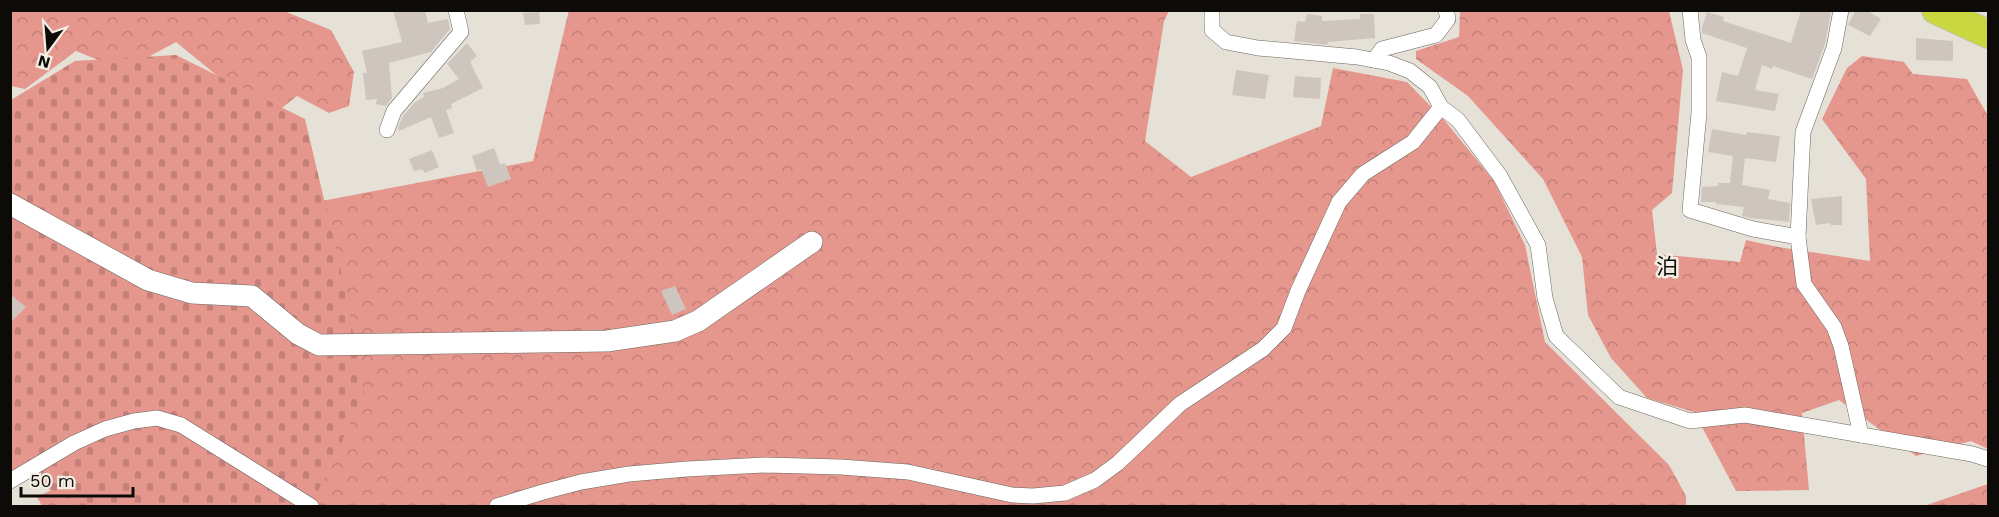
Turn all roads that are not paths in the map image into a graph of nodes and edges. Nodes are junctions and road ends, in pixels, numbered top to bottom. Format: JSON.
{"nodes":[{"id":1,"x":456,"y":10,"type":"edge"},
{"id":2,"x":1212,"y":10,"type":"edge"},
{"id":3,"x":1446,"y":10,"type":"edge"},
{"id":4,"x":1690,"y":10,"type":"edge"},
{"id":5,"x":1840,"y":10,"type":"edge"},
{"id":6,"x":1935,"y":10,"type":"edge"},
{"id":7,"x":1989,"y":34,"type":"edge"},
{"id":8,"x":1374,"y":60,"type":"junction"},
{"id":9,"x":1441,"y":107,"type":"junction"},
{"id":10,"x":387,"y":130,"type":"dead end"},
{"id":11,"x":10,"y":204,"type":"edge"},
{"id":12,"x":1798,"y":237,"type":"junction"},
{"id":13,"x":812,"y":242,"type":"dead end"},
{"id":14,"x":1861,"y":435,"type":"junction"},
{"id":15,"x":1989,"y":459,"type":"edge"},
{"id":16,"x":10,"y":481,"type":"edge"},
{"id":17,"x":311,"y":507,"type":"edge"},
{"id":18,"x":497,"y":507,"type":"edge"}],
"edges":[{"from":1,"to":10,"type":"street"},
{"from":2,"to":8,"type":"street"},
{"from":3,"to":8,"type":"street"},
{"from":4,"to":12,"type":"street"},
{"from":5,"to":12,"type":"street"},
{"from":6,"to":7,"type":"highway"},
{"from":8,"to":9,"type":"street"},
{"from":9,"to":14,"type":"street"},
{"from":9,"to":18,"type":"street"},
{"from":11,"to":13,"type":"street"},
{"from":12,"to":14,"type":"street"},
{"from":14,"to":15,"type":"street"},
{"from":16,"to":17,"type":"street"}]}
